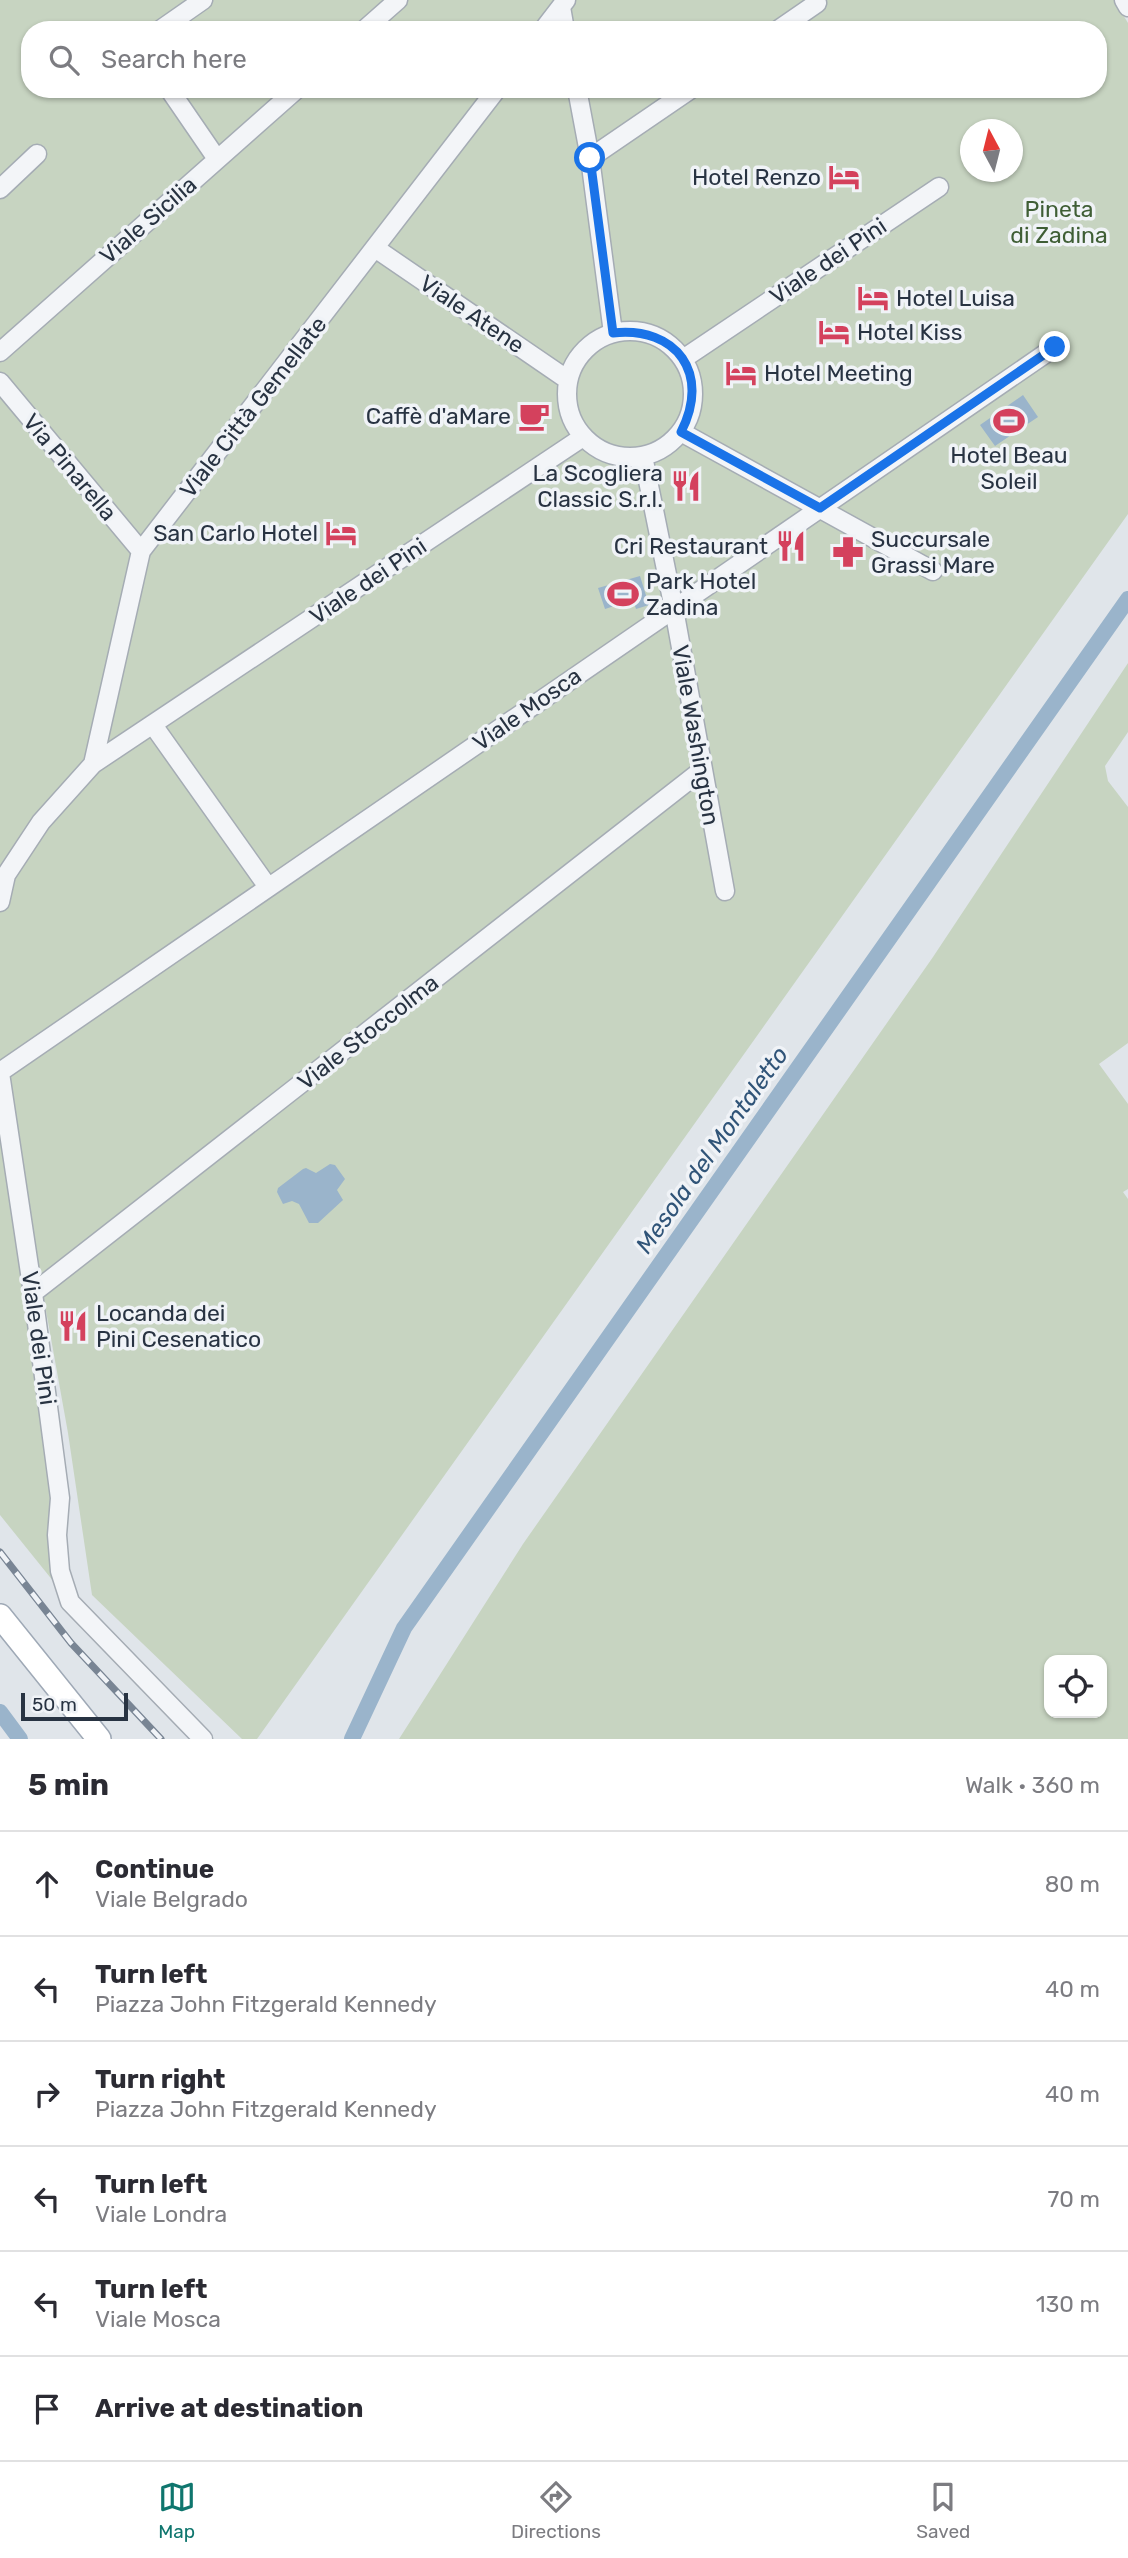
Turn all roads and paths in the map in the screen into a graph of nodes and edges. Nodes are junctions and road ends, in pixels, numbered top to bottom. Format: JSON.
{"nodes":[{"id":1,"x":203,"y":0,"type":"edge"},
{"id":2,"x":398,"y":0,"type":"edge"},
{"id":3,"x":1124,"y":0,"type":"edge"},
{"id":4,"x":563,"y":3,"type":"edge"},
{"id":5,"x":817,"y":3,"type":"dead end"},
{"id":6,"x":1128,"y":7,"type":"edge"},
{"id":7,"x":173,"y":21,"type":"edge"},
{"id":8,"x":374,"y":21,"type":"edge"},
{"id":9,"x":550,"y":21,"type":"edge"},
{"id":10,"x":564,"y":21,"type":"edge"},
{"id":11,"x":791,"y":21,"type":"edge"},
{"id":12,"x":175,"y":98,"type":"edge"},
{"id":13,"x":286,"y":98,"type":"edge"},
{"id":14,"x":490,"y":98,"type":"edge"},
{"id":15,"x":579,"y":98,"type":"edge"},
{"id":16,"x":678,"y":98,"type":"edge"},
{"id":17,"x":37,"y":154,"type":"dead end"},
{"id":18,"x":590,"y":158,"type":"junction"},
{"id":19,"x":217,"y":159,"type":"junction"},
{"id":20,"x":939,"y":187,"type":"dead end"},
{"id":21,"x":0,"y":189,"type":"edge"},
{"id":22,"x":375,"y":248,"type":"junction"},
{"id":23,"x":613,"y":333,"type":"junction"},
{"id":24,"x":1055,"y":347,"type":"dead end"},
{"id":25,"x":0,"y":352,"type":"edge"},
{"id":26,"x":683,"y":359,"type":"junction"},
{"id":27,"x":568,"y":380,"type":"junction"},
{"id":28,"x":0,"y":382,"type":"edge"},
{"id":29,"x":681,"y":432,"type":"junction"},
{"id":30,"x":583,"y":437,"type":"junction"},
{"id":31,"x":643,"y":456,"type":"junction"},
{"id":32,"x":820,"y":508,"type":"junction"},
{"id":33,"x":141,"y":551,"type":"junction"},
{"id":34,"x":933,"y":571,"type":"dead end"},
{"id":35,"x":674,"y":608,"type":"junction"},
{"id":36,"x":153,"y":725,"type":"junction"},
{"id":37,"x":93,"y":764,"type":"junction"},
{"id":38,"x":702,"y":770,"type":"junction"},
{"id":39,"x":268,"y":887,"type":"junction"},
{"id":40,"x":724,"y":891,"type":"dead end"},
{"id":41,"x":0,"y":902,"type":"edge"},
{"id":42,"x":0,"y":1072,"type":"edge"},
{"id":43,"x":33,"y":1293,"type":"junction"},
{"id":44,"x":0,"y":1616,"type":"edge"},
{"id":45,"x":99,"y":1739,"type":"edge"},
{"id":46,"x":203,"y":1739,"type":"edge"}],
"edges":[{"from":1,"to":7,"type":"street"},
{"from":2,"to":8,"type":"street"},
{"from":3,"to":6,"type":"street"},
{"from":4,"to":9,"type":"street"},
{"from":4,"to":10,"type":"street"},
{"from":5,"to":11,"type":"street"},
{"from":12,"to":19,"type":"street"},
{"from":13,"to":19,"type":"street","name":"Viale Sicilia"},
{"from":14,"to":22,"type":"street","name":"Viale Città Gemellate"},
{"from":15,"to":18,"type":"street"},
{"from":16,"to":18,"type":"street"},
{"from":17,"to":21,"type":"street"},
{"from":18,"to":23,"type":"street"},
{"from":19,"to":25,"type":"street","name":"Viale Sicilia"},
{"from":20,"to":26,"type":"street","name":"Viale dei Pini"},
{"from":22,"to":27,"type":"street","name":"Viale Atene"},
{"from":22,"to":33,"type":"street","name":"Viale Città Gemellate"},
{"from":23,"to":26,"type":"street"},
{"from":23,"to":27,"type":"street"},
{"from":24,"to":32,"type":"street","name":"Viale Mosca"},
{"from":26,"to":29,"type":"street"},
{"from":27,"to":30,"type":"street"},
{"from":28,"to":33,"type":"street","name":"Via Pinarella"},
{"from":29,"to":31,"type":"street"},
{"from":29,"to":32,"type":"street"},
{"from":30,"to":31,"type":"street"},
{"from":30,"to":36,"type":"street","name":"Viale dei Pini"},
{"from":31,"to":35,"type":"street","name":"Viale Washington"},
{"from":32,"to":34,"type":"street"},
{"from":32,"to":35,"type":"street","name":"Viale Mosca"},
{"from":33,"to":37,"type":"street","name":"Viale Città Gemellate"},
{"from":35,"to":38,"type":"street","name":"Viale Washington"},
{"from":35,"to":39,"type":"street","name":"Viale Mosca"},
{"from":36,"to":37,"type":"street","name":"Viale dei Pini"},
{"from":36,"to":39,"type":"street"},
{"from":37,"to":41,"type":"street","name":"Viale dei Pini"},
{"from":38,"to":40,"type":"street","name":"Viale Washington"},
{"from":38,"to":43,"type":"street","name":"Viale Stoccolma"},
{"from":39,"to":42,"type":"street","name":"Viale Mosca"},
{"from":42,"to":43,"type":"street","name":"Viale dei Pini"},
{"from":43,"to":46,"type":"street","name":"Viale dei Pini"},
{"from":44,"to":45,"type":"main road"}]}
